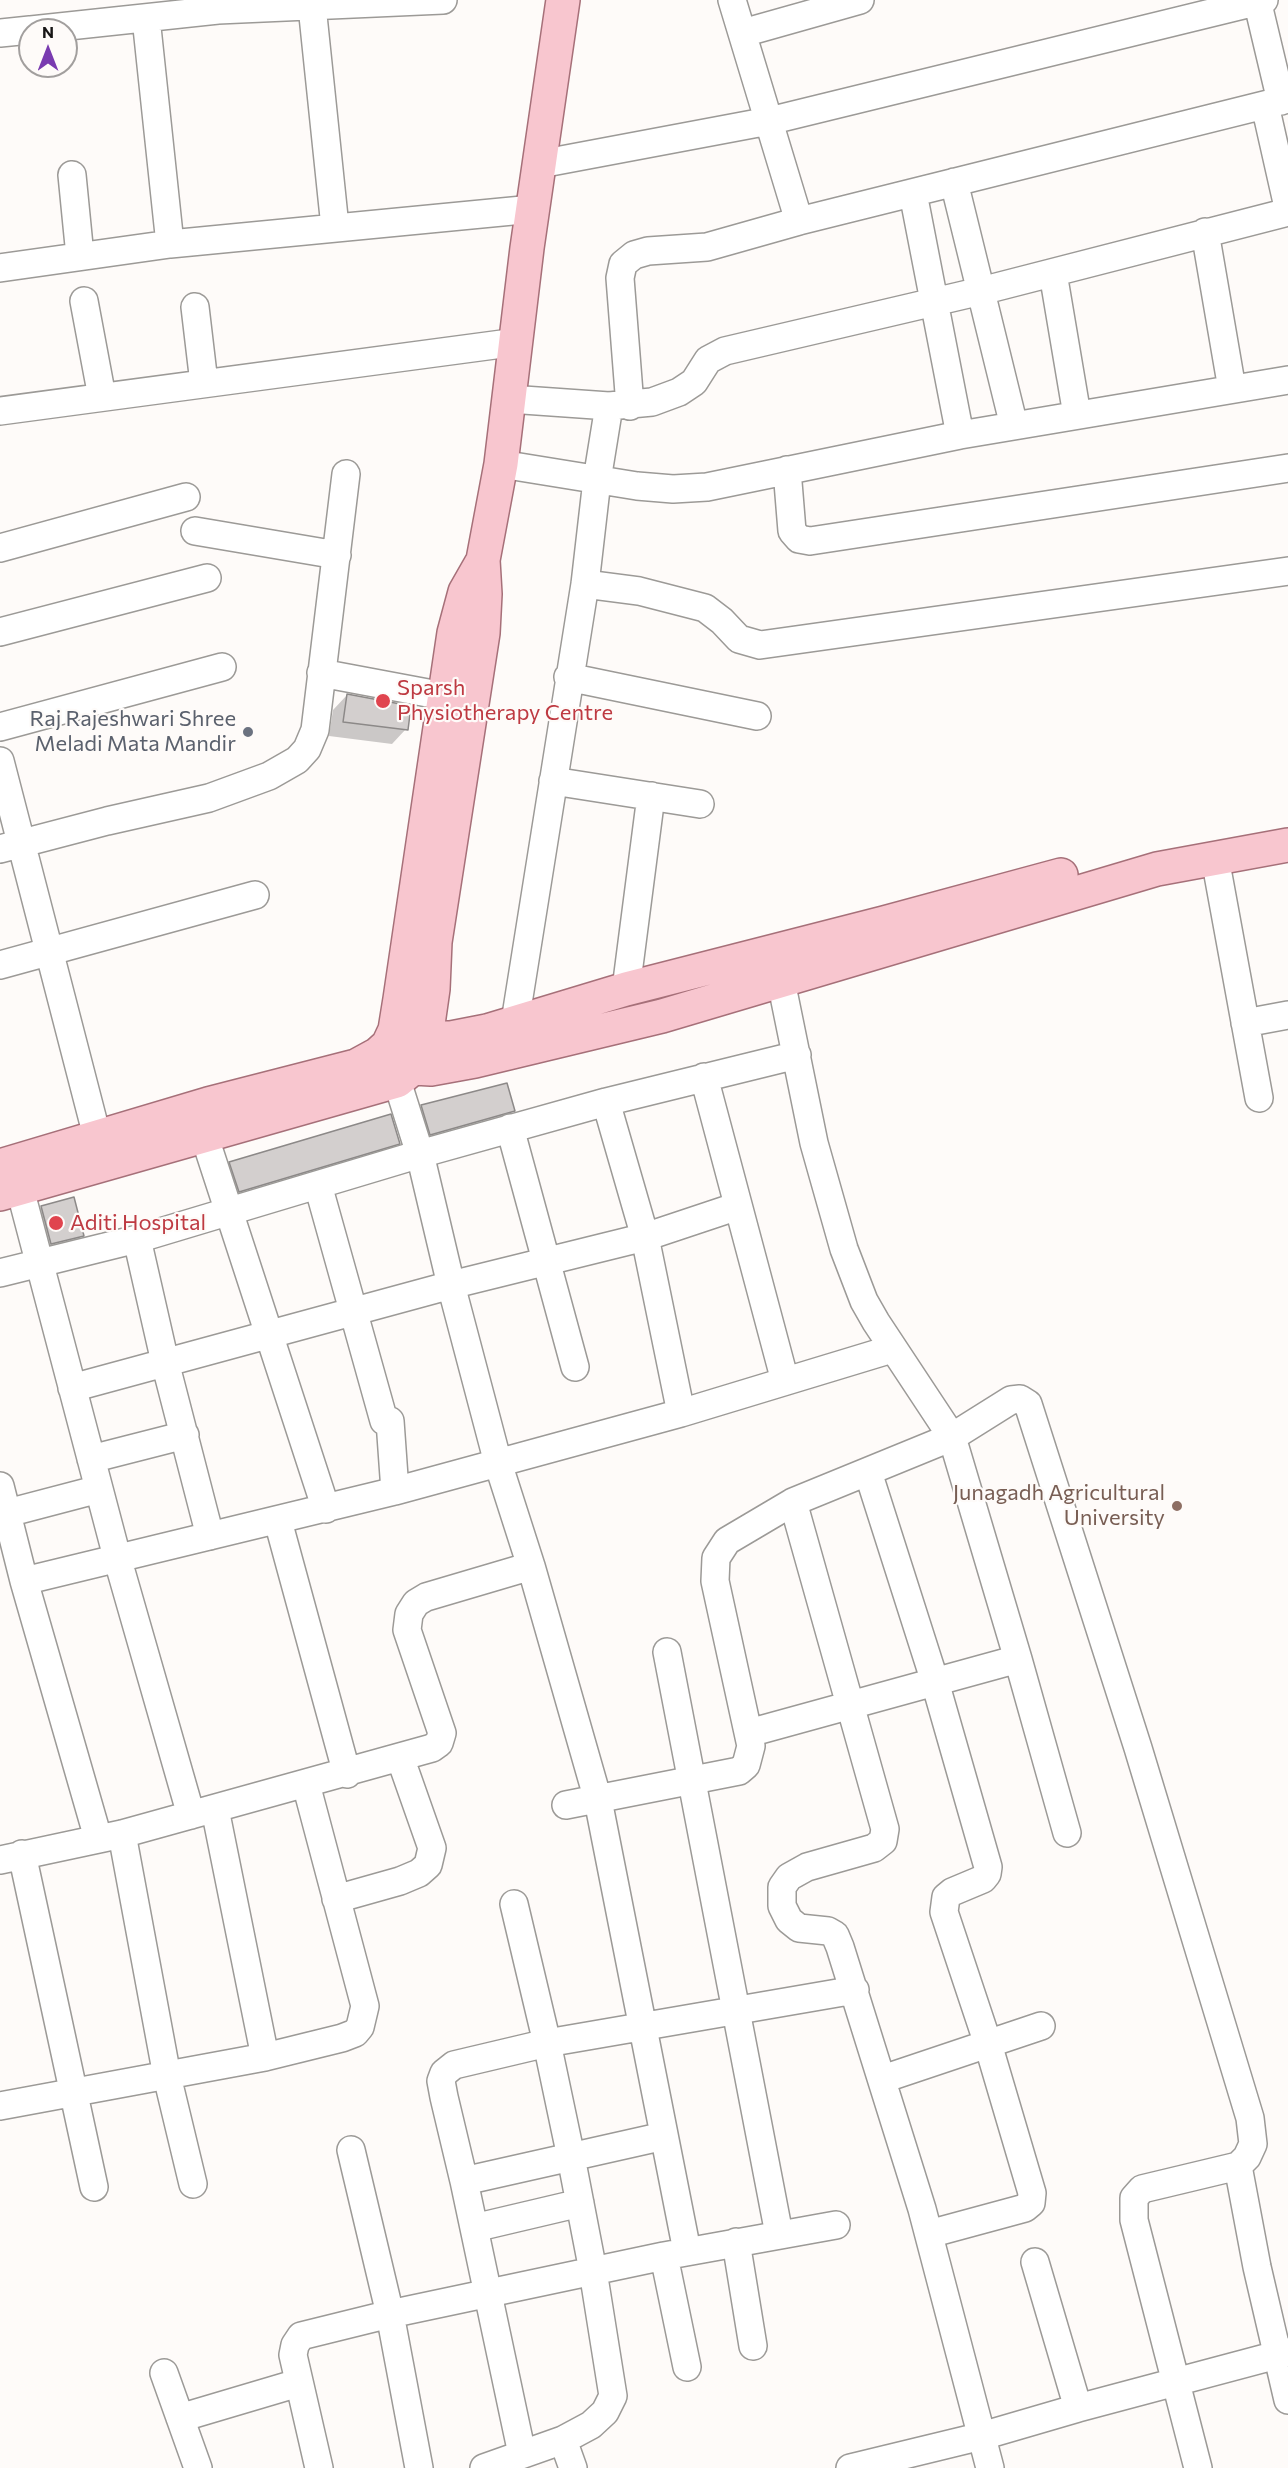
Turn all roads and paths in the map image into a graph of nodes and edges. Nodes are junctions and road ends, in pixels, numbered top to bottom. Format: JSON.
{"nodes":[{"id":1,"x":443,"y":0,"type":"edge"},
{"id":2,"x":563,"y":0,"type":"edge"},
{"id":3,"x":732,"y":0,"type":"edge"},
{"id":4,"x":860,"y":0,"type":"edge"},
{"id":5,"x":1260,"y":1,"type":"edge"},
{"id":6,"x":353,"y":2,"type":"edge"},
{"id":7,"x":218,"y":5,"type":"edge"},
{"id":8,"x":312,"y":6,"type":"junction"},
{"id":9,"x":146,"y":18,"type":"junction"},
{"id":10,"x":78,"y":25,"type":"edge"},
{"id":11,"x":18,"y":31,"type":"edge"},
{"id":12,"x":0,"y":33,"type":"edge"},
{"id":13,"x":743,"y":33,"type":"junction"},
{"id":14,"x":1278,"y":102,"type":"edge"},
{"id":15,"x":770,"y":121,"type":"junction"},
{"id":16,"x":540,"y":164,"type":"junction"},
{"id":17,"x":72,"y":175,"type":"dead end"},
{"id":18,"x":954,"y":182,"type":"junction"},
{"id":19,"x":913,"y":193,"type":"junction"},
{"id":20,"x":533,"y":209,"type":"junction"},
{"id":21,"x":1288,"y":209,"type":"edge"},
{"id":22,"x":799,"y":221,"type":"junction"},
{"id":23,"x":335,"y":227,"type":"junction"},
{"id":24,"x":1205,"y":232,"type":"junction"},
{"id":25,"x":170,"y":244,"type":"junction"},
{"id":26,"x":80,"y":256,"type":"junction"},
{"id":27,"x":0,"y":268,"type":"edge"},
{"id":28,"x":1053,"y":273,"type":"junction"},
{"id":29,"x":981,"y":291,"type":"junction"},
{"id":30,"x":84,"y":301,"type":"dead end"},
{"id":31,"x":934,"y":302,"type":"junction"},
{"id":32,"x":195,"y":308,"type":"dead end"},
{"id":33,"x":517,"y":342,"type":"junction"},
{"id":34,"x":1288,"y":380,"type":"edge"},
{"id":35,"x":204,"y":384,"type":"junction"},
{"id":36,"x":1232,"y":389,"type":"junction"},
{"id":37,"x":102,"y":397,"type":"junction"},
{"id":38,"x":509,"y":399,"type":"junction"},
{"id":39,"x":620,"y":406,"type":"junction"},
{"id":40,"x":0,"y":411,"type":"edge"},
{"id":41,"x":1077,"y":415,"type":"junction"},
{"id":42,"x":1014,"y":426,"type":"junction"},
{"id":43,"x":960,"y":435,"type":"junction"},
{"id":44,"x":501,"y":464,"type":"junction"},
{"id":45,"x":1288,"y":468,"type":"edge"},
{"id":46,"x":787,"y":470,"type":"junction"},
{"id":47,"x":346,"y":474,"type":"dead end"},
{"id":48,"x":597,"y":480,"type":"junction"},
{"id":49,"x":186,"y":497,"type":"dead end"},
{"id":50,"x":195,"y":531,"type":"dead end"},
{"id":51,"x":0,"y":548,"type":"edge"},
{"id":52,"x":337,"y":555,"type":"junction"},
{"id":53,"x":1288,"y":571,"type":"edge"},
{"id":54,"x":207,"y":578,"type":"dead end"},
{"id":55,"x":585,"y":584,"type":"junction"},
{"id":56,"x":0,"y":632,"type":"edge"},
{"id":57,"x":222,"y":667,"type":"dead end"},
{"id":58,"x":321,"y":674,"type":"junction"},
{"id":59,"x":568,"y":677,"type":"junction"},
{"id":60,"x":459,"y":699,"type":"junction"},
{"id":61,"x":757,"y":716,"type":"dead end"},
{"id":62,"x":0,"y":726,"type":"edge"},
{"id":63,"x":0,"y":761,"type":"edge"},
{"id":64,"x":553,"y":781,"type":"junction"},
{"id":65,"x":651,"y":796,"type":"junction"},
{"id":66,"x":700,"y":804,"type":"dead end"},
{"id":67,"x":1288,"y":824,"type":"edge"},
{"id":68,"x":1288,"y":845,"type":"edge"},
{"id":69,"x":11,"y":846,"type":"edge"},
{"id":70,"x":1215,"y":858,"type":"junction"},
{"id":71,"x":255,"y":895,"type":"dead end"},
{"id":72,"x":50,"y":952,"type":"junction"},
{"id":73,"x":0,"y":964,"type":"edge"},
{"id":74,"x":781,"y":981,"type":"junction"},
{"id":75,"x":626,"y":989,"type":"junction"},
{"id":76,"x":1288,"y":1015,"type":"edge"},
{"id":77,"x":515,"y":1022,"type":"junction"},
{"id":78,"x":1245,"y":1023,"type":"junction"},
{"id":79,"x":426,"y":1038,"type":"junction"},
{"id":80,"x":386,"y":1042,"type":"junction"},
{"id":81,"x":797,"y":1055,"type":"junction"},
{"id":82,"x":405,"y":1075,"type":"junction"},
{"id":83,"x":704,"y":1077,"type":"junction"},
{"id":84,"x":1259,"y":1098,"type":"dead end"},
{"id":85,"x":606,"y":1102,"type":"junction"},
{"id":86,"x":510,"y":1128,"type":"junction"},
{"id":87,"x":204,"y":1135,"type":"junction"},
{"id":88,"x":97,"y":1136,"type":"junction"},
{"id":89,"x":420,"y":1154,"type":"junction"},
{"id":90,"x":7,"y":1183,"type":"edge"},
{"id":91,"x":318,"y":1185,"type":"junction"},
{"id":92,"x":738,"y":1206,"type":"junction"},
{"id":93,"x":228,"y":1212,"type":"junction"},
{"id":94,"x":645,"y":1237,"type":"junction"},
{"id":95,"x":137,"y":1239,"type":"junction"},
{"id":96,"x":545,"y":1260,"type":"junction"},
{"id":97,"x":39,"y":1265,"type":"junction"},
{"id":98,"x":0,"y":1273,"type":"edge"},
{"id":99,"x":450,"y":1285,"type":"junction"},
{"id":100,"x":353,"y":1313,"type":"junction"},
{"id":101,"x":268,"y":1335,"type":"junction"},
{"id":102,"x":892,"y":1349,"type":"junction"},
{"id":103,"x":165,"y":1362,"type":"junction"},
{"id":104,"x":575,"y":1367,"type":"dead end"},
{"id":105,"x":785,"y":1381,"type":"junction"},
{"id":106,"x":72,"y":1388,"type":"junction"},
{"id":107,"x":681,"y":1413,"type":"junction"},
{"id":108,"x":944,"y":1425,"type":"junction"},
{"id":109,"x":185,"y":1435,"type":"junction"},
{"id":110,"x":91,"y":1459,"type":"junction"},
{"id":111,"x":498,"y":1463,"type":"junction"},
{"id":112,"x":868,"y":1472,"type":"junction"},
{"id":113,"x":0,"y":1486,"type":"edge"},
{"id":114,"x":99,"y":1489,"type":"junction"},
{"id":115,"x":395,"y":1491,"type":"junction"},
{"id":116,"x":793,"y":1502,"type":"junction"},
{"id":117,"x":326,"y":1509,"type":"junction"},
{"id":118,"x":4,"y":1514,"type":"edge"},
{"id":119,"x":278,"y":1521,"type":"junction"},
{"id":120,"x":210,"y":1536,"type":"junction"},
{"id":121,"x":117,"y":1557,"type":"junction"},
{"id":122,"x":531,"y":1566,"type":"junction"},
{"id":123,"x":24,"y":1581,"type":"junction"},
{"id":124,"x":667,"y":1652,"type":"dead end"},
{"id":125,"x":1018,"y":1659,"type":"junction"},
{"id":126,"x":935,"y":1682,"type":"junction"},
{"id":127,"x":850,"y":1704,"type":"junction"},
{"id":128,"x":749,"y":1733,"type":"junction"},
{"id":129,"x":400,"y":1757,"type":"junction"},
{"id":130,"x":347,"y":1774,"type":"junction"},
{"id":131,"x":693,"y":1781,"type":"junction"},
{"id":132,"x":306,"y":1784,"type":"junction"},
{"id":133,"x":598,"y":1800,"type":"junction"},
{"id":134,"x":566,"y":1805,"type":"dead end"},
{"id":135,"x":203,"y":1812,"type":"junction"},
{"id":136,"x":1067,"y":1833,"type":"dead end"},
{"id":137,"x":110,"y":1836,"type":"junction"},
{"id":138,"x":11,"y":1857,"type":"edge"},
{"id":139,"x":336,"y":1899,"type":"junction"},
{"id":140,"x":514,"y":1904,"type":"dead end"},
{"id":141,"x":855,"y":1990,"type":"junction"},
{"id":142,"x":735,"y":2011,"type":"junction"},
{"id":143,"x":1041,"y":2026,"type":"dead end"},
{"id":144,"x":642,"y":2027,"type":"junction"},
{"id":145,"x":547,"y":2043,"type":"junction"},
{"id":146,"x":988,"y":2044,"type":"junction"},
{"id":147,"x":265,"y":2057,"type":"junction"},
{"id":148,"x":167,"y":2076,"type":"junction"},
{"id":149,"x":883,"y":2079,"type":"junction"},
{"id":150,"x":74,"y":2094,"type":"junction"},
{"id":151,"x":0,"y":2106,"type":"edge"},
{"id":152,"x":664,"y":2136,"type":"junction"},
{"id":153,"x":351,"y":2150,"type":"dead end"},
{"id":154,"x":570,"y":2157,"type":"junction"},
{"id":155,"x":1238,"y":2166,"type":"junction"},
{"id":156,"x":464,"y":2181,"type":"junction"},
{"id":157,"x":193,"y":2184,"type":"dead end"},
{"id":158,"x":94,"y":2187,"type":"dead end"},
{"id":159,"x":580,"y":2203,"type":"junction"},
{"id":160,"x":836,"y":2225,"type":"dead end"},
{"id":161,"x":474,"y":2228,"type":"junction"},
{"id":162,"x":779,"y":2234,"type":"junction"},
{"id":163,"x":929,"y":2234,"type":"junction"},
{"id":164,"x":736,"y":2242,"type":"junction"},
{"id":165,"x":675,"y":2253,"type":"junction"},
{"id":166,"x":1035,"y":2262,"type":"dead end"},
{"id":167,"x":593,"y":2271,"type":"junction"},
{"id":168,"x":487,"y":2294,"type":"junction"},
{"id":169,"x":390,"y":2314,"type":"junction"},
{"id":170,"x":753,"y":2346,"type":"dead end"},
{"id":171,"x":1283,"y":2353,"type":"edge"},
{"id":172,"x":687,"y":2367,"type":"dead end"},
{"id":173,"x":164,"y":2373,"type":"dead end"},
{"id":174,"x":1175,"y":2382,"type":"junction"},
{"id":175,"x":298,"y":2383,"type":"junction"},
{"id":176,"x":1288,"y":2400,"type":"edge"},
{"id":177,"x":1078,"y":2408,"type":"junction"},
{"id":178,"x":180,"y":2418,"type":"junction"},
{"id":179,"x":982,"y":2436,"type":"junction"},
{"id":180,"x":563,"y":2439,"type":"junction"},
{"id":181,"x":522,"y":2454,"type":"junction"},
{"id":182,"x":889,"y":2463,"type":"edge"},
{"id":183,"x":196,"y":2467,"type":"edge"},
{"id":184,"x":319,"y":2468,"type":"edge"},
{"id":185,"x":419,"y":2468,"type":"edge"},
{"id":186,"x":484,"y":2468,"type":"edge"},
{"id":187,"x":573,"y":2468,"type":"edge"},
{"id":188,"x":850,"y":2468,"type":"edge"},
{"id":189,"x":990,"y":2468,"type":"edge"},
{"id":190,"x":1198,"y":2468,"type":"edge"}],
"edges":[{"from":1,"to":6,"type":"street"},
{"from":2,"to":16,"type":"main road"},
{"from":3,"to":13,"type":"street"},
{"from":4,"to":13,"type":"street"},
{"from":5,"to":14,"type":"street"},
{"from":5,"to":15,"type":"street"},
{"from":6,"to":8,"type":"street"},
{"from":7,"to":8,"type":"street"},
{"from":7,"to":9,"type":"street"},
{"from":8,"to":23,"type":"street"},
{"from":9,"to":10,"type":"street"},
{"from":9,"to":25,"type":"street"},
{"from":11,"to":12,"type":"street"},
{"from":13,"to":15,"type":"street"},
{"from":14,"to":18,"type":"street"},
{"from":14,"to":21,"type":"street"},
{"from":15,"to":16,"type":"street"},
{"from":15,"to":22,"type":"street"},
{"from":16,"to":20,"type":"main road"},
{"from":17,"to":26,"type":"street"},
{"from":18,"to":19,"type":"street"},
{"from":18,"to":29,"type":"street"},
{"from":19,"to":22,"type":"street"},
{"from":19,"to":31,"type":"street"},
{"from":20,"to":23,"type":"street"},
{"from":20,"to":33,"type":"main road"},
{"from":21,"to":24,"type":"street"},
{"from":22,"to":39,"type":"street"},
{"from":23,"to":25,"type":"street"},
{"from":24,"to":28,"type":"street"},
{"from":24,"to":36,"type":"street"},
{"from":25,"to":26,"type":"street"},
{"from":26,"to":27,"type":"street"},
{"from":28,"to":29,"type":"street"},
{"from":28,"to":41,"type":"street"},
{"from":29,"to":31,"type":"street"},
{"from":29,"to":42,"type":"street"},
{"from":30,"to":37,"type":"street"},
{"from":31,"to":39,"type":"street"},
{"from":31,"to":43,"type":"street"},
{"from":32,"to":35,"type":"street"},
{"from":33,"to":35,"type":"street"},
{"from":33,"to":38,"type":"main road"},
{"from":34,"to":36,"type":"street"},
{"from":35,"to":37,"type":"street"},
{"from":36,"to":41,"type":"street"},
{"from":37,"to":40,"type":"street"},
{"from":38,"to":39,"type":"street"},
{"from":38,"to":44,"type":"main road"},
{"from":39,"to":48,"type":"street"},
{"from":41,"to":42,"type":"street"},
{"from":42,"to":43,"type":"street"},
{"from":43,"to":46,"type":"street"},
{"from":44,"to":48,"type":"street"},
{"from":44,"to":60,"type":"main road"},
{"from":45,"to":46,"type":"street"},
{"from":46,"to":48,"type":"street"},
{"from":47,"to":52,"type":"street"},
{"from":48,"to":55,"type":"street"},
{"from":49,"to":51,"type":"street"},
{"from":50,"to":52,"type":"street"},
{"from":52,"to":58,"type":"street"},
{"from":53,"to":55,"type":"street"},
{"from":54,"to":56,"type":"street"},
{"from":55,"to":59,"type":"street"},
{"from":57,"to":62,"type":"street"},
{"from":58,"to":60,"type":"street"},
{"from":58,"to":69,"type":"street"},
{"from":59,"to":61,"type":"street"},
{"from":59,"to":64,"type":"street"},
{"from":60,"to":79,"type":"main road"},
{"from":60,"to":80,"type":"main road"},
{"from":63,"to":69,"type":"street"},
{"from":64,"to":65,"type":"street"},
{"from":64,"to":77,"type":"street"},
{"from":65,"to":66,"type":"street"},
{"from":65,"to":75,"type":"street"},
{"from":67,"to":75,"type":"main road"},
{"from":68,"to":70,"type":"main road"},
{"from":69,"to":72,"type":"street"},
{"from":70,"to":74,"type":"main road"},
{"from":70,"to":78,"type":"street"},
{"from":71,"to":72,"type":"street"},
{"from":72,"to":73,"type":"street"},
{"from":72,"to":88,"type":"street"},
{"from":74,"to":81,"type":"street"},
{"from":74,"to":82,"type":"main road"},
{"from":75,"to":77,"type":"main road"},
{"from":76,"to":78,"type":"street"},
{"from":77,"to":79,"type":"main road"},
{"from":78,"to":84,"type":"street"},
{"from":79,"to":80,"type":"main road"},
{"from":79,"to":82,"type":"main road"},
{"from":80,"to":82,"type":"main road"},
{"from":80,"to":88,"type":"main road"},
{"from":81,"to":83,"type":"street"},
{"from":81,"to":102,"type":"street"},
{"from":82,"to":87,"type":"main road"},
{"from":82,"to":89,"type":"street"},
{"from":83,"to":85,"type":"street"},
{"from":83,"to":92,"type":"street"},
{"from":85,"to":86,"type":"street"},
{"from":85,"to":94,"type":"street"},
{"from":86,"to":89,"type":"street"},
{"from":86,"to":96,"type":"street"},
{"from":87,"to":90,"type":"main road"},
{"from":87,"to":93,"type":"street"},
{"from":88,"to":90,"type":"main road"},
{"from":89,"to":91,"type":"street"},
{"from":89,"to":99,"type":"street"},
{"from":90,"to":97,"type":"street"},
{"from":91,"to":93,"type":"street"},
{"from":91,"to":100,"type":"street"},
{"from":92,"to":94,"type":"street"},
{"from":92,"to":105,"type":"street"},
{"from":93,"to":95,"type":"street"},
{"from":93,"to":101,"type":"street"},
{"from":94,"to":96,"type":"street"},
{"from":94,"to":107,"type":"street"},
{"from":95,"to":97,"type":"street"},
{"from":95,"to":103,"type":"street"},
{"from":96,"to":99,"type":"street"},
{"from":96,"to":104,"type":"street"},
{"from":97,"to":98,"type":"street"},
{"from":97,"to":106,"type":"street"},
{"from":99,"to":100,"type":"street"},
{"from":99,"to":111,"type":"street"},
{"from":100,"to":101,"type":"street"},
{"from":100,"to":115,"type":"street"},
{"from":101,"to":103,"type":"street"},
{"from":101,"to":117,"type":"street"},
{"from":102,"to":105,"type":"street"},
{"from":102,"to":108,"type":"street"},
{"from":103,"to":106,"type":"street"},
{"from":103,"to":109,"type":"street"},
{"from":105,"to":107,"type":"street"},
{"from":106,"to":110,"type":"street"},
{"from":107,"to":111,"type":"street"},
{"from":108,"to":112,"type":"street"},
{"from":108,"to":125,"type":"street"},
{"from":108,"to":155,"type":"street"},
{"from":109,"to":110,"type":"street"},
{"from":109,"to":120,"type":"street"},
{"from":110,"to":114,"type":"street"},
{"from":111,"to":115,"type":"street"},
{"from":111,"to":122,"type":"street"},
{"from":112,"to":116,"type":"street"},
{"from":112,"to":126,"type":"street"},
{"from":113,"to":118,"type":"street"},
{"from":114,"to":118,"type":"street"},
{"from":114,"to":121,"type":"street"},
{"from":115,"to":117,"type":"street"},
{"from":116,"to":127,"type":"street"},
{"from":116,"to":128,"type":"street"},
{"from":117,"to":119,"type":"street"},
{"from":118,"to":123,"type":"street"},
{"from":119,"to":120,"type":"street"},
{"from":119,"to":130,"type":"street"},
{"from":120,"to":121,"type":"street"},
{"from":121,"to":123,"type":"street"},
{"from":121,"to":135,"type":"street"},
{"from":122,"to":129,"type":"street"},
{"from":122,"to":133,"type":"street"},
{"from":123,"to":137,"type":"street"},
{"from":124,"to":131,"type":"street"},
{"from":125,"to":126,"type":"street"},
{"from":125,"to":136,"type":"street"},
{"from":126,"to":127,"type":"street"},
{"from":126,"to":146,"type":"street"},
{"from":127,"to":128,"type":"street"},
{"from":127,"to":141,"type":"street"},
{"from":128,"to":131,"type":"street"},
{"from":129,"to":130,"type":"street"},
{"from":129,"to":139,"type":"street"},
{"from":130,"to":132,"type":"street"},
{"from":131,"to":133,"type":"street"},
{"from":131,"to":142,"type":"street"},
{"from":132,"to":135,"type":"street"},
{"from":132,"to":139,"type":"street"},
{"from":133,"to":134,"type":"street"},
{"from":133,"to":144,"type":"street"},
{"from":135,"to":137,"type":"street"},
{"from":135,"to":147,"type":"street"},
{"from":137,"to":138,"type":"street"},
{"from":137,"to":148,"type":"street"},
{"from":138,"to":150,"type":"street"},
{"from":139,"to":147,"type":"street"},
{"from":140,"to":145,"type":"street"},
{"from":141,"to":142,"type":"street"},
{"from":141,"to":149,"type":"street"},
{"from":142,"to":144,"type":"street"},
{"from":142,"to":162,"type":"street"},
{"from":143,"to":146,"type":"street"},
{"from":144,"to":145,"type":"street"},
{"from":144,"to":152,"type":"street"},
{"from":145,"to":154,"type":"street"},
{"from":145,"to":156,"type":"street"},
{"from":146,"to":149,"type":"street"},
{"from":146,"to":163,"type":"street"},
{"from":147,"to":148,"type":"street"},
{"from":148,"to":150,"type":"street"},
{"from":148,"to":157,"type":"street"},
{"from":149,"to":163,"type":"street"},
{"from":150,"to":151,"type":"street"},
{"from":150,"to":158,"type":"street"},
{"from":152,"to":154,"type":"street"},
{"from":152,"to":165,"type":"street"},
{"from":153,"to":169,"type":"street"},
{"from":154,"to":156,"type":"street"},
{"from":154,"to":159,"type":"street"},
{"from":155,"to":171,"type":"street"},
{"from":155,"to":174,"type":"street"},
{"from":156,"to":161,"type":"street"},
{"from":159,"to":161,"type":"street"},
{"from":159,"to":167,"type":"street"},
{"from":160,"to":162,"type":"street"},
{"from":161,"to":168,"type":"street"},
{"from":162,"to":164,"type":"street"},
{"from":163,"to":179,"type":"street"},
{"from":164,"to":165,"type":"street"},
{"from":164,"to":170,"type":"street"},
{"from":165,"to":167,"type":"street"},
{"from":165,"to":172,"type":"street"},
{"from":166,"to":177,"type":"street"},
{"from":167,"to":168,"type":"street"},
{"from":167,"to":180,"type":"street"},
{"from":168,"to":169,"type":"street"},
{"from":168,"to":181,"type":"street"},
{"from":169,"to":175,"type":"street"},
{"from":169,"to":185,"type":"street"},
{"from":171,"to":174,"type":"street"},
{"from":171,"to":176,"type":"street"},
{"from":173,"to":178,"type":"street"},
{"from":174,"to":177,"type":"street"},
{"from":174,"to":190,"type":"street"},
{"from":175,"to":178,"type":"street"},
{"from":175,"to":184,"type":"street"},
{"from":177,"to":179,"type":"street"},
{"from":178,"to":183,"type":"street"},
{"from":179,"to":182,"type":"street"},
{"from":179,"to":189,"type":"street"},
{"from":180,"to":181,"type":"street"},
{"from":180,"to":187,"type":"street"},
{"from":181,"to":186,"type":"street"},
{"from":182,"to":188,"type":"street"}]}
